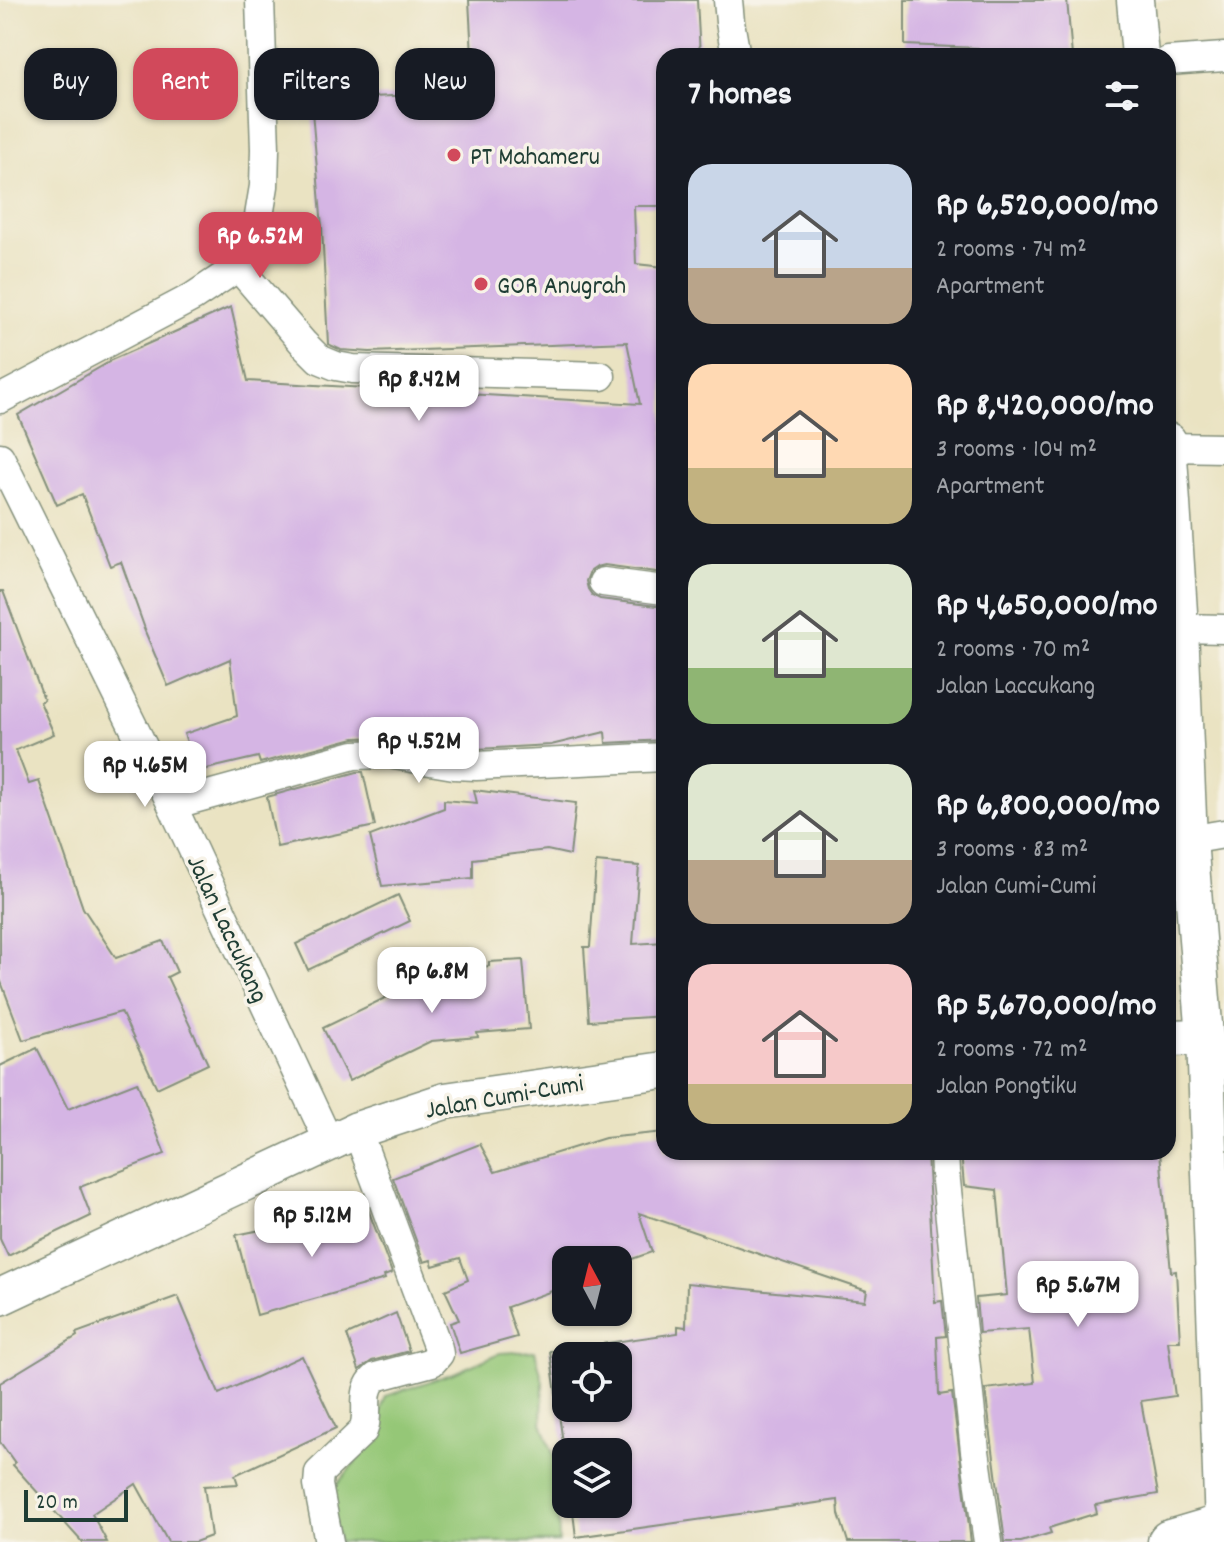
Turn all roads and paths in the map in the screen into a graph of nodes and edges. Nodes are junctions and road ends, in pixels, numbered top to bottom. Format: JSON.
{"nodes":[{"id":1,"x":260,"y":0,"type":"edge"},
{"id":2,"x":728,"y":0,"type":"edge"},
{"id":3,"x":1135,"y":0,"type":"edge"},
{"id":4,"x":735,"y":48,"type":"edge"},
{"id":5,"x":1139,"y":48,"type":"edge"},
{"id":6,"x":1224,"y":57,"type":"edge"},
{"id":7,"x":1176,"y":60,"type":"edge"},
{"id":8,"x":238,"y":267,"type":"junction"},
{"id":9,"x":601,"y":376,"type":"dead end"},
{"id":10,"x":0,"y":399,"type":"edge"},
{"id":11,"x":1176,"y":445,"type":"edge"},
{"id":12,"x":1224,"y":448,"type":"edge"},
{"id":13,"x":0,"y":457,"type":"edge"},
{"id":14,"x":1176,"y":567,"type":"edge"},
{"id":15,"x":603,"y":582,"type":"dead end"},
{"id":16,"x":656,"y":589,"type":"edge"},
{"id":17,"x":1180,"y":628,"type":"junction"},
{"id":18,"x":1224,"y":629,"type":"edge"},
{"id":19,"x":656,"y":757,"type":"edge"},
{"id":20,"x":172,"y":805,"type":"junction"},
{"id":21,"x":1207,"y":837,"type":"edge"},
{"id":22,"x":1215,"y":1036,"type":"edge"},
{"id":23,"x":1176,"y":1038,"type":"edge"},
{"id":24,"x":656,"y":1071,"type":"edge"},
{"id":25,"x":343,"y":1136,"type":"junction"},
{"id":26,"x":944,"y":1160,"type":"edge"},
{"id":27,"x":0,"y":1297,"type":"edge"},
{"id":28,"x":1221,"y":1357,"type":"edge"},
{"id":29,"x":1224,"y":1526,"type":"edge"},
{"id":30,"x":329,"y":1542,"type":"edge"},
{"id":31,"x":988,"y":1542,"type":"edge"},
{"id":32,"x":1170,"y":1542,"type":"edge"}],
"edges":[{"from":1,"to":8,"type":"street"},
{"from":2,"to":4,"type":"street"},
{"from":3,"to":5,"type":"street"},
{"from":6,"to":7,"type":"street"},
{"from":8,"to":9,"type":"street"},
{"from":8,"to":10,"type":"street"},
{"from":11,"to":12,"type":"street"},
{"from":13,"to":20,"type":"street","name":"Jalan Laccukang"},
{"from":14,"to":17,"type":"street"},
{"from":15,"to":16,"type":"street"},
{"from":17,"to":18,"type":"street"},
{"from":17,"to":21,"type":"street"},
{"from":19,"to":20,"type":"street"},
{"from":20,"to":25,"type":"street","name":"Jalan Laccukang"},
{"from":21,"to":22,"type":"street"},
{"from":22,"to":23,"type":"street"},
{"from":22,"to":28,"type":"street"},
{"from":24,"to":25,"type":"street","name":"Jalan Cumi-Cumi"},
{"from":25,"to":27,"type":"street","name":"Jalan Cumi-Cumi"},
{"from":25,"to":30,"type":"street","name":"Jalan Laccukang"},
{"from":26,"to":31,"type":"street"},
{"from":28,"to":29,"type":"street"},
{"from":29,"to":32,"type":"highway"}]}
